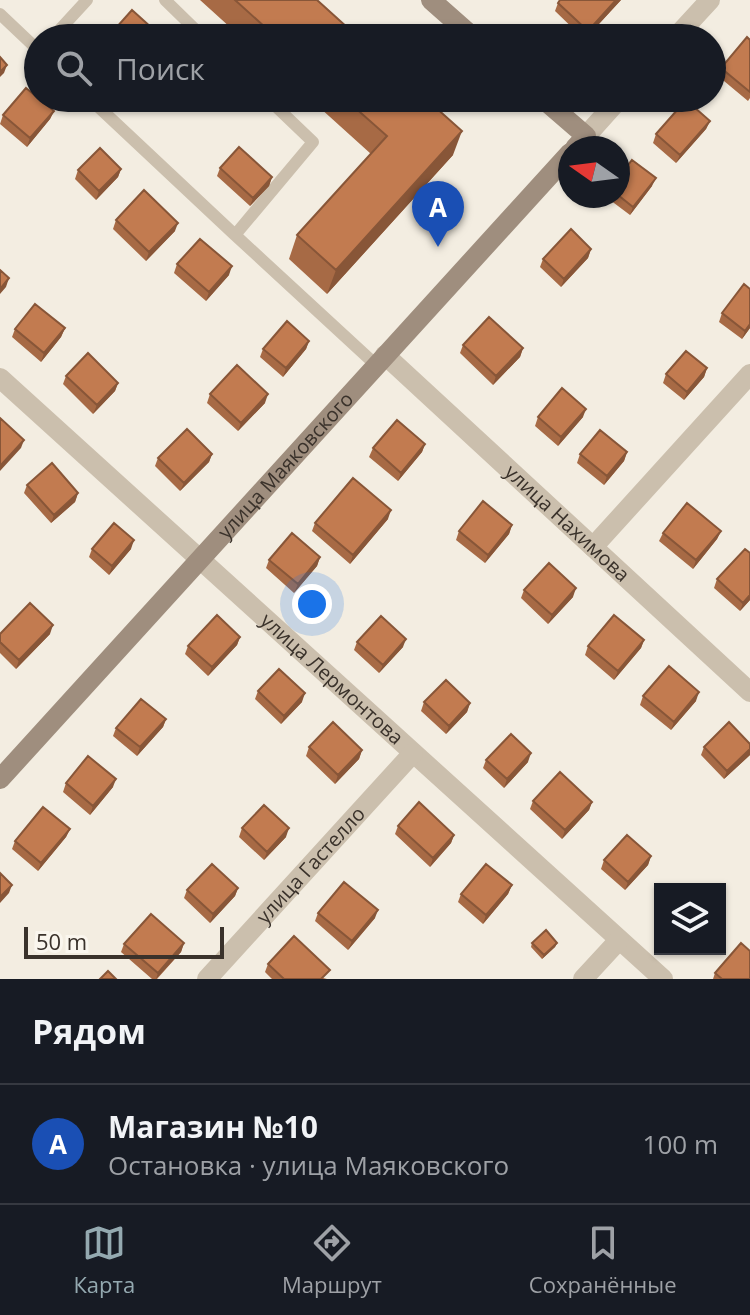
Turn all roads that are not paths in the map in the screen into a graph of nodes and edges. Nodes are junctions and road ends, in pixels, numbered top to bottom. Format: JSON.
{"nodes":[{"id":1,"x":87,"y":0,"type":"edge"},
{"id":2,"x":165,"y":0,"type":"edge"},
{"id":3,"x":431,"y":0,"type":"edge"},
{"id":4,"x":710,"y":0,"type":"edge"},
{"id":5,"x":0,"y":14,"type":"edge"},
{"id":6,"x":65,"y":24,"type":"edge"},
{"id":7,"x":190,"y":24,"type":"edge"},
{"id":8,"x":458,"y":24,"type":"edge"},
{"id":9,"x":688,"y":24,"type":"edge"},
{"id":10,"x":24,"y":37,"type":"edge"},
{"id":11,"x":104,"y":112,"type":"edge"},
{"id":12,"x":282,"y":112,"type":"edge"},
{"id":13,"x":554,"y":112,"type":"edge"},
{"id":14,"x":607,"y":112,"type":"edge"},
{"id":15,"x":575,"y":136,"type":"edge"},
{"id":16,"x":585,"y":136,"type":"edge"},
{"id":17,"x":558,"y":166,"type":"edge"},
{"id":18,"x":235,"y":235,"type":"junction"},
{"id":19,"x":381,"y":360,"type":"junction"},
{"id":20,"x":750,"y":374,"type":"edge"},
{"id":21,"x":0,"y":378,"type":"edge"},
{"id":22,"x":593,"y":547,"type":"junction"},
{"id":23,"x":200,"y":559,"type":"junction"},
{"id":24,"x":750,"y":692,"type":"edge"},
{"id":25,"x":413,"y":753,"type":"junction"},
{"id":26,"x":0,"y":779,"type":"edge"},
{"id":27,"x":619,"y":940,"type":"junction"},
{"id":28,"x":207,"y":979,"type":"edge"},
{"id":29,"x":583,"y":979,"type":"edge"},
{"id":30,"x":663,"y":979,"type":"edge"}],
"edges":[{"from":1,"to":6,"type":"lane"},
{"from":2,"to":7,"type":"lane"},
{"from":3,"to":8,"type":"street"},
{"from":4,"to":9,"type":"street"},
{"from":5,"to":10,"type":"lane"},
{"from":11,"to":18,"type":"lane"},
{"from":12,"to":18,"type":"lane"},
{"from":13,"to":15,"type":"street"},
{"from":14,"to":16,"type":"street"},
{"from":17,"to":19,"type":"street","name":"улица Маяковского"},
{"from":18,"to":19,"type":"lane"},
{"from":19,"to":22,"type":"street","name":"улица Нахимова"},
{"from":19,"to":23,"type":"street","name":"улица Маяковского"},
{"from":20,"to":22,"type":"street"},
{"from":21,"to":23,"type":"street","name":"улица Лермонтова"},
{"from":22,"to":24,"type":"street","name":"улица Нахимова"},
{"from":23,"to":25,"type":"street","name":"улица Лермонтова"},
{"from":23,"to":26,"type":"street","name":"улица Маяковского"},
{"from":25,"to":27,"type":"street","name":"улица Лермонтова"},
{"from":25,"to":28,"type":"street","name":"улица Гастелло"},
{"from":27,"to":29,"type":"street"},
{"from":27,"to":30,"type":"street","name":"улица Лермонтова"}]}
